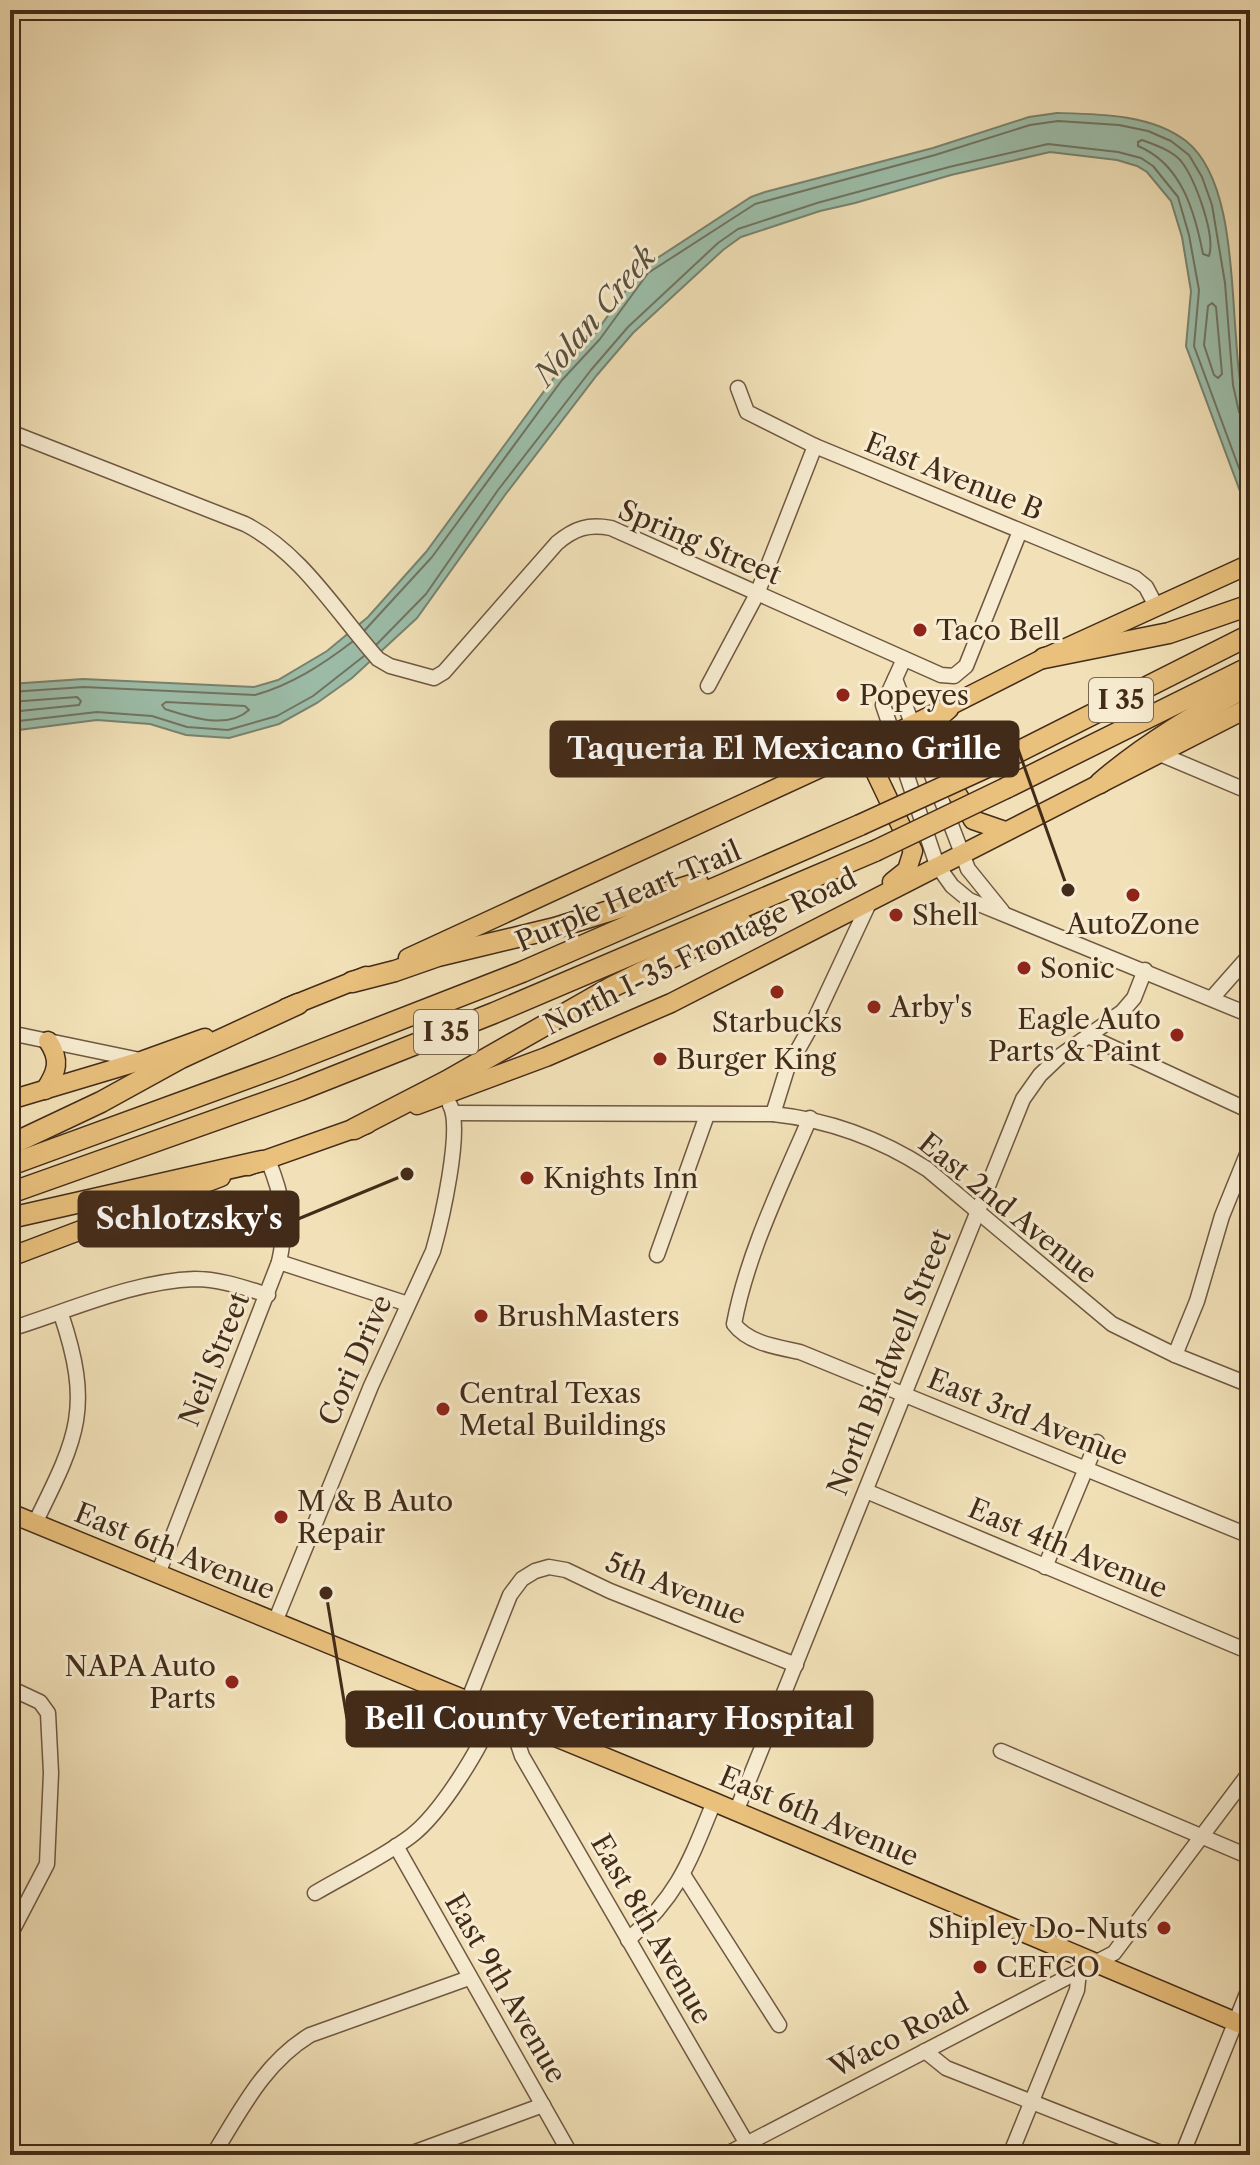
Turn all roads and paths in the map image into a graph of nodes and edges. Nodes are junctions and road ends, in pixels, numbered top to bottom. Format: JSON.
{"nodes":[{"id":1,"x":738,"y":388,"type":"dead end"},
{"id":2,"x":10,"y":432,"type":"edge"},
{"id":3,"x":815,"y":446,"type":"junction"},
{"id":4,"x":1020,"y":531,"type":"junction"},
{"id":5,"x":1243,"y":567,"type":"edge"},
{"id":6,"x":757,"y":594,"type":"junction"},
{"id":7,"x":1156,"y":606,"type":"junction"},
{"id":8,"x":1242,"y":609,"type":"edge"},
{"id":9,"x":1248,"y":636,"type":"edge"},
{"id":10,"x":1044,"y":658,"type":"junction"},
{"id":11,"x":904,"y":659,"type":"junction"},
{"id":12,"x":1250,"y":667,"type":"edge"},
{"id":13,"x":895,"y":679,"type":"junction"},
{"id":14,"x":1250,"y":685,"type":"edge"},
{"id":15,"x":708,"y":686,"type":"dead end"},
{"id":16,"x":975,"y":692,"type":"junction"},
{"id":17,"x":1250,"y":707,"type":"edge"},
{"id":18,"x":912,"y":724,"type":"junction"},
{"id":19,"x":892,"y":735,"type":"junction"},
{"id":20,"x":1160,"y":754,"type":"junction"},
{"id":21,"x":843,"y":755,"type":"junction"},
{"id":22,"x":1100,"y":783,"type":"junction"},
{"id":23,"x":1250,"y":792,"type":"edge"},
{"id":24,"x":1005,"y":831,"type":"junction"},
{"id":25,"x":805,"y":849,"type":"junction"},
{"id":26,"x":961,"y":853,"type":"junction"},
{"id":27,"x":937,"y":865,"type":"junction"},
{"id":28,"x":832,"y":871,"type":"junction"},
{"id":29,"x":871,"y":898,"type":"junction"},
{"id":30,"x":1002,"y":912,"type":"junction"},
{"id":31,"x":1250,"y":955,"type":"edge"},
{"id":32,"x":1145,"y":970,"type":"junction"},
{"id":33,"x":352,"y":982,"type":"junction"},
{"id":34,"x":1212,"y":998,"type":"junction"},
{"id":35,"x":298,"y":1004,"type":"junction"},
{"id":36,"x":1250,"y":1015,"type":"edge"},
{"id":37,"x":10,"y":1033,"type":"edge"},
{"id":38,"x":1088,"y":1036,"type":"junction"},
{"id":39,"x":48,"y":1041,"type":"junction"},
{"id":40,"x":144,"y":1060,"type":"junction"},
{"id":41,"x":45,"y":1090,"type":"junction"},
{"id":42,"x":444,"y":1095,"type":"junction"},
{"id":43,"x":10,"y":1100,"type":"edge"},
{"id":44,"x":1250,"y":1111,"type":"edge"},
{"id":45,"x":454,"y":1113,"type":"junction"},
{"id":46,"x":773,"y":1114,"type":"junction"},
{"id":47,"x":707,"y":1115,"type":"junction"},
{"id":48,"x":810,"y":1118,"type":"junction"},
{"id":49,"x":354,"y":1129,"type":"junction"},
{"id":50,"x":10,"y":1145,"type":"edge"},
{"id":51,"x":1250,"y":1147,"type":"edge"},
{"id":52,"x":265,"y":1160,"type":"junction"},
{"id":53,"x":10,"y":1165,"type":"edge"},
{"id":54,"x":10,"y":1193,"type":"edge"},
{"id":55,"x":978,"y":1210,"type":"junction"},
{"id":56,"x":10,"y":1218,"type":"edge"},
{"id":57,"x":657,"y":1255,"type":"dead end"},
{"id":58,"x":10,"y":1257,"type":"edge"},
{"id":59,"x":279,"y":1262,"type":"junction"},
{"id":60,"x":268,"y":1295,"type":"junction"},
{"id":61,"x":408,"y":1304,"type":"junction"},
{"id":62,"x":61,"y":1314,"type":"junction"},
{"id":63,"x":10,"y":1329,"type":"edge"},
{"id":64,"x":1175,"y":1355,"type":"junction"},
{"id":65,"x":1250,"y":1385,"type":"edge"},
{"id":66,"x":905,"y":1394,"type":"junction"},
{"id":67,"x":1097,"y":1442,"type":"dead end"},
{"id":68,"x":1086,"y":1469,"type":"junction"},
{"id":69,"x":866,"y":1491,"type":"junction"},
{"id":70,"x":10,"y":1513,"type":"edge"},
{"id":71,"x":35,"y":1523,"type":"junction"},
{"id":72,"x":1250,"y":1536,"type":"edge"},
{"id":73,"x":1045,"y":1567,"type":"junction"},
{"id":74,"x":158,"y":1574,"type":"junction"},
{"id":75,"x":275,"y":1622,"type":"junction"},
{"id":76,"x":1250,"y":1652,"type":"edge"},
{"id":77,"x":796,"y":1665,"type":"junction"},
{"id":78,"x":10,"y":1688,"type":"edge"},
{"id":79,"x":468,"y":1701,"type":"junction"},
{"id":80,"x":494,"y":1713,"type":"junction"},
{"id":81,"x":520,"y":1723,"type":"junction"},
{"id":82,"x":1001,"y":1751,"type":"dead end"},
{"id":83,"x":1250,"y":1772,"type":"edge"},
{"id":84,"x":714,"y":1802,"type":"junction"},
{"id":85,"x":736,"y":1812,"type":"junction"},
{"id":86,"x":1201,"y":1836,"type":"junction"},
{"id":87,"x":396,"y":1846,"type":"junction"},
{"id":88,"x":1250,"y":1857,"type":"edge"},
{"id":89,"x":684,"y":1876,"type":"junction"},
{"id":90,"x":315,"y":1893,"type":"dead end"},
{"id":91,"x":12,"y":1927,"type":"edge"},
{"id":92,"x":628,"y":1940,"type":"junction"},
{"id":93,"x":1097,"y":1963,"type":"junction"},
{"id":94,"x":1079,"y":1972,"type":"junction"},
{"id":95,"x":469,"y":1978,"type":"junction"},
{"id":96,"x":1250,"y":1986,"type":"edge"},
{"id":97,"x":779,"y":2025,"type":"dead end"},
{"id":98,"x":1243,"y":2025,"type":"edge"},
{"id":99,"x":925,"y":2051,"type":"junction"},
{"id":100,"x":1032,"y":2100,"type":"junction"},
{"id":101,"x":543,"y":2105,"type":"junction"},
{"id":102,"x":752,"y":2149,"type":"edge"},
{"id":103,"x":213,"y":2155,"type":"edge"},
{"id":104,"x":407,"y":2155,"type":"edge"},
{"id":105,"x":571,"y":2155,"type":"edge"},
{"id":106,"x":725,"y":2155,"type":"edge"},
{"id":107,"x":1010,"y":2155,"type":"edge"},
{"id":108,"x":1166,"y":2155,"type":"edge"},
{"id":109,"x":1182,"y":2155,"type":"edge"}],
"edges":[{"from":1,"to":3,"type":"street","name":"East Avenue B"},
{"from":2,"to":6,"type":"street","name":"Spring Street"},
{"from":3,"to":4,"type":"street","name":"East Avenue B"},
{"from":3,"to":6,"type":"street"},
{"from":4,"to":7,"type":"street","name":"East Avenue B"},
{"from":4,"to":11,"type":"street","name":"Spring Street"},
{"from":5,"to":7,"type":"main road"},
{"from":6,"to":11,"type":"street","name":"Spring Street"},
{"from":6,"to":15,"type":"street"},
{"from":7,"to":10,"type":"main road"},
{"from":8,"to":10,"type":"highway"},
{"from":9,"to":25,"type":"highway","name":"Purple Heart Trail","number":"I 35","bridge":true},
{"from":10,"to":16,"type":"main road"},
{"from":11,"to":13,"type":"street"},
{"from":12,"to":28,"type":"highway","name":"Purple Heart Trail","number":"I 35","bridge":true},
{"from":13,"to":18,"type":"street"},
{"from":13,"to":19,"type":"street"},
{"from":14,"to":22,"type":"highway"},
{"from":16,"to":18,"type":"main road"},
{"from":16,"to":24,"type":"main road"},
{"from":17,"to":20,"type":"main road","name":"North I-35 Frontage Road"},
{"from":18,"to":19,"type":"main road"},
{"from":18,"to":26,"type":"street"},
{"from":19,"to":21,"type":"main road"},
{"from":19,"to":27,"type":"street"},
{"from":20,"to":22,"type":"main road","name":"North I-35 Frontage Road"},
{"from":20,"to":23,"type":"street"},
{"from":21,"to":29,"type":"main road"},
{"from":21,"to":33,"type":"main road"},
{"from":22,"to":24,"type":"main road","name":"North I-35 Frontage Road"},
{"from":24,"to":26,"type":"main road","name":"North I-35 Frontage Road"},
{"from":25,"to":33,"type":"highway"},
{"from":25,"to":53,"type":"highway","name":"Purple Heart Trail","number":"I 35"},
{"from":26,"to":27,"type":"main road","name":"North I-35 Frontage Road"},
{"from":26,"to":30,"type":"street"},
{"from":27,"to":29,"type":"main road","name":"North I-35 Frontage Road"},
{"from":27,"to":30,"type":"street"},
{"from":28,"to":49,"type":"highway"},
{"from":28,"to":54,"type":"highway","name":"Purple Heart Trail","number":"I 35"},
{"from":29,"to":42,"type":"main road","name":"North I-35 Frontage Road"},
{"from":29,"to":46,"type":"street"},
{"from":30,"to":32,"type":"street"},
{"from":31,"to":34,"type":"street"},
{"from":32,"to":34,"type":"street"},
{"from":32,"to":38,"type":"street","name":"North Birdwell Street"},
{"from":33,"to":35,"type":"main road"},
{"from":34,"to":36,"type":"street"},
{"from":35,"to":40,"type":"main road"},
{"from":35,"to":50,"type":"highway"},
{"from":37,"to":39,"type":"street"},
{"from":38,"to":44,"type":"street"},
{"from":38,"to":55,"type":"street","name":"North Birdwell Street"},
{"from":39,"to":40,"type":"street"},
{"from":39,"to":41,"type":"main road"},
{"from":40,"to":41,"type":"main road"},
{"from":41,"to":43,"type":"main road"},
{"from":42,"to":45,"type":"street"},
{"from":42,"to":49,"type":"main road","name":"North I-35 Frontage Road"},
{"from":45,"to":47,"type":"street","name":"East 2nd Avenue"},
{"from":45,"to":61,"type":"street","name":"Cori Drive"},
{"from":46,"to":47,"type":"street","name":"East 2nd Avenue"},
{"from":46,"to":48,"type":"street","name":"East 2nd Avenue"},
{"from":47,"to":57,"type":"street"},
{"from":48,"to":55,"type":"street","name":"East 2nd Avenue"},
{"from":48,"to":66,"type":"street","name":"East 3rd Avenue"},
{"from":49,"to":52,"type":"main road","name":"North I-35 Frontage Road"},
{"from":51,"to":64,"type":"street"},
{"from":52,"to":56,"type":"highway"},
{"from":52,"to":58,"type":"main road","name":"North I-35 Frontage Road"},
{"from":52,"to":59,"type":"street","name":"Neil Street"},
{"from":55,"to":64,"type":"street","name":"East 2nd Avenue"},
{"from":55,"to":66,"type":"street","name":"North Birdwell Street"},
{"from":59,"to":60,"type":"street","name":"Neil Street"},
{"from":59,"to":61,"type":"street"},
{"from":60,"to":62,"type":"street"},
{"from":60,"to":74,"type":"street","name":"Neil Street"},
{"from":61,"to":75,"type":"street","name":"Cori Drive"},
{"from":62,"to":63,"type":"street"},
{"from":62,"to":71,"type":"street"},
{"from":64,"to":65,"type":"street","name":"East 2nd Avenue"},
{"from":66,"to":68,"type":"street","name":"East 3rd Avenue"},
{"from":66,"to":69,"type":"street","name":"North Birdwell Street"},
{"from":67,"to":68,"type":"street"},
{"from":68,"to":72,"type":"street","name":"East 3rd Avenue"},
{"from":68,"to":73,"type":"street"},
{"from":69,"to":73,"type":"street","name":"East 4th Avenue"},
{"from":69,"to":77,"type":"street","name":"North Birdwell Street"},
{"from":70,"to":71,"type":"main road","name":"East 6th Avenue"},
{"from":71,"to":74,"type":"main road","name":"East 6th Avenue"},
{"from":73,"to":76,"type":"street","name":"East 4th Avenue"},
{"from":74,"to":75,"type":"main road","name":"East 6th Avenue"},
{"from":75,"to":79,"type":"main road","name":"East 6th Avenue"},
{"from":77,"to":79,"type":"street","name":"5th Avenue"},
{"from":77,"to":85,"type":"street","name":"North Birdwell Street"},
{"from":78,"to":91,"type":"street"},
{"from":79,"to":80,"type":"main road","name":"East 6th Avenue"},
{"from":80,"to":81,"type":"main road","name":"East 6th Avenue"},
{"from":80,"to":87,"type":"street"},
{"from":81,"to":84,"type":"main road","name":"East 6th Avenue"},
{"from":81,"to":92,"type":"street","name":"East 8th Avenue"},
{"from":82,"to":86,"type":"street"},
{"from":83,"to":86,"type":"street","name":"Waco Road"},
{"from":84,"to":85,"type":"main road","name":"East 6th Avenue"},
{"from":84,"to":89,"type":"street"},
{"from":85,"to":93,"type":"main road","name":"East 6th Avenue"},
{"from":86,"to":88,"type":"street"},
{"from":86,"to":93,"type":"street","name":"Waco Road"},
{"from":87,"to":90,"type":"street"},
{"from":87,"to":95,"type":"street","name":"East 9th Avenue"},
{"from":89,"to":92,"type":"street"},
{"from":89,"to":97,"type":"street"},
{"from":92,"to":102,"type":"street","name":"East 8th Avenue"},
{"from":93,"to":94,"type":"street","name":"Waco Road"},
{"from":93,"to":98,"type":"main road","name":"East 6th Avenue"},
{"from":94,"to":99,"type":"street","name":"Waco Road"},
{"from":94,"to":100,"type":"street"},
{"from":95,"to":101,"type":"street","name":"East 9th Avenue"},
{"from":95,"to":103,"type":"street"},
{"from":96,"to":98,"type":"street"},
{"from":98,"to":109,"type":"street"},
{"from":99,"to":100,"type":"street"},
{"from":99,"to":102,"type":"street","name":"Waco Road"},
{"from":100,"to":107,"type":"street"},
{"from":100,"to":108,"type":"street"},
{"from":101,"to":104,"type":"street"},
{"from":101,"to":105,"type":"street","name":"East 9th Avenue"},
{"from":102,"to":106,"type":"street","name":"Waco Road"}]}
